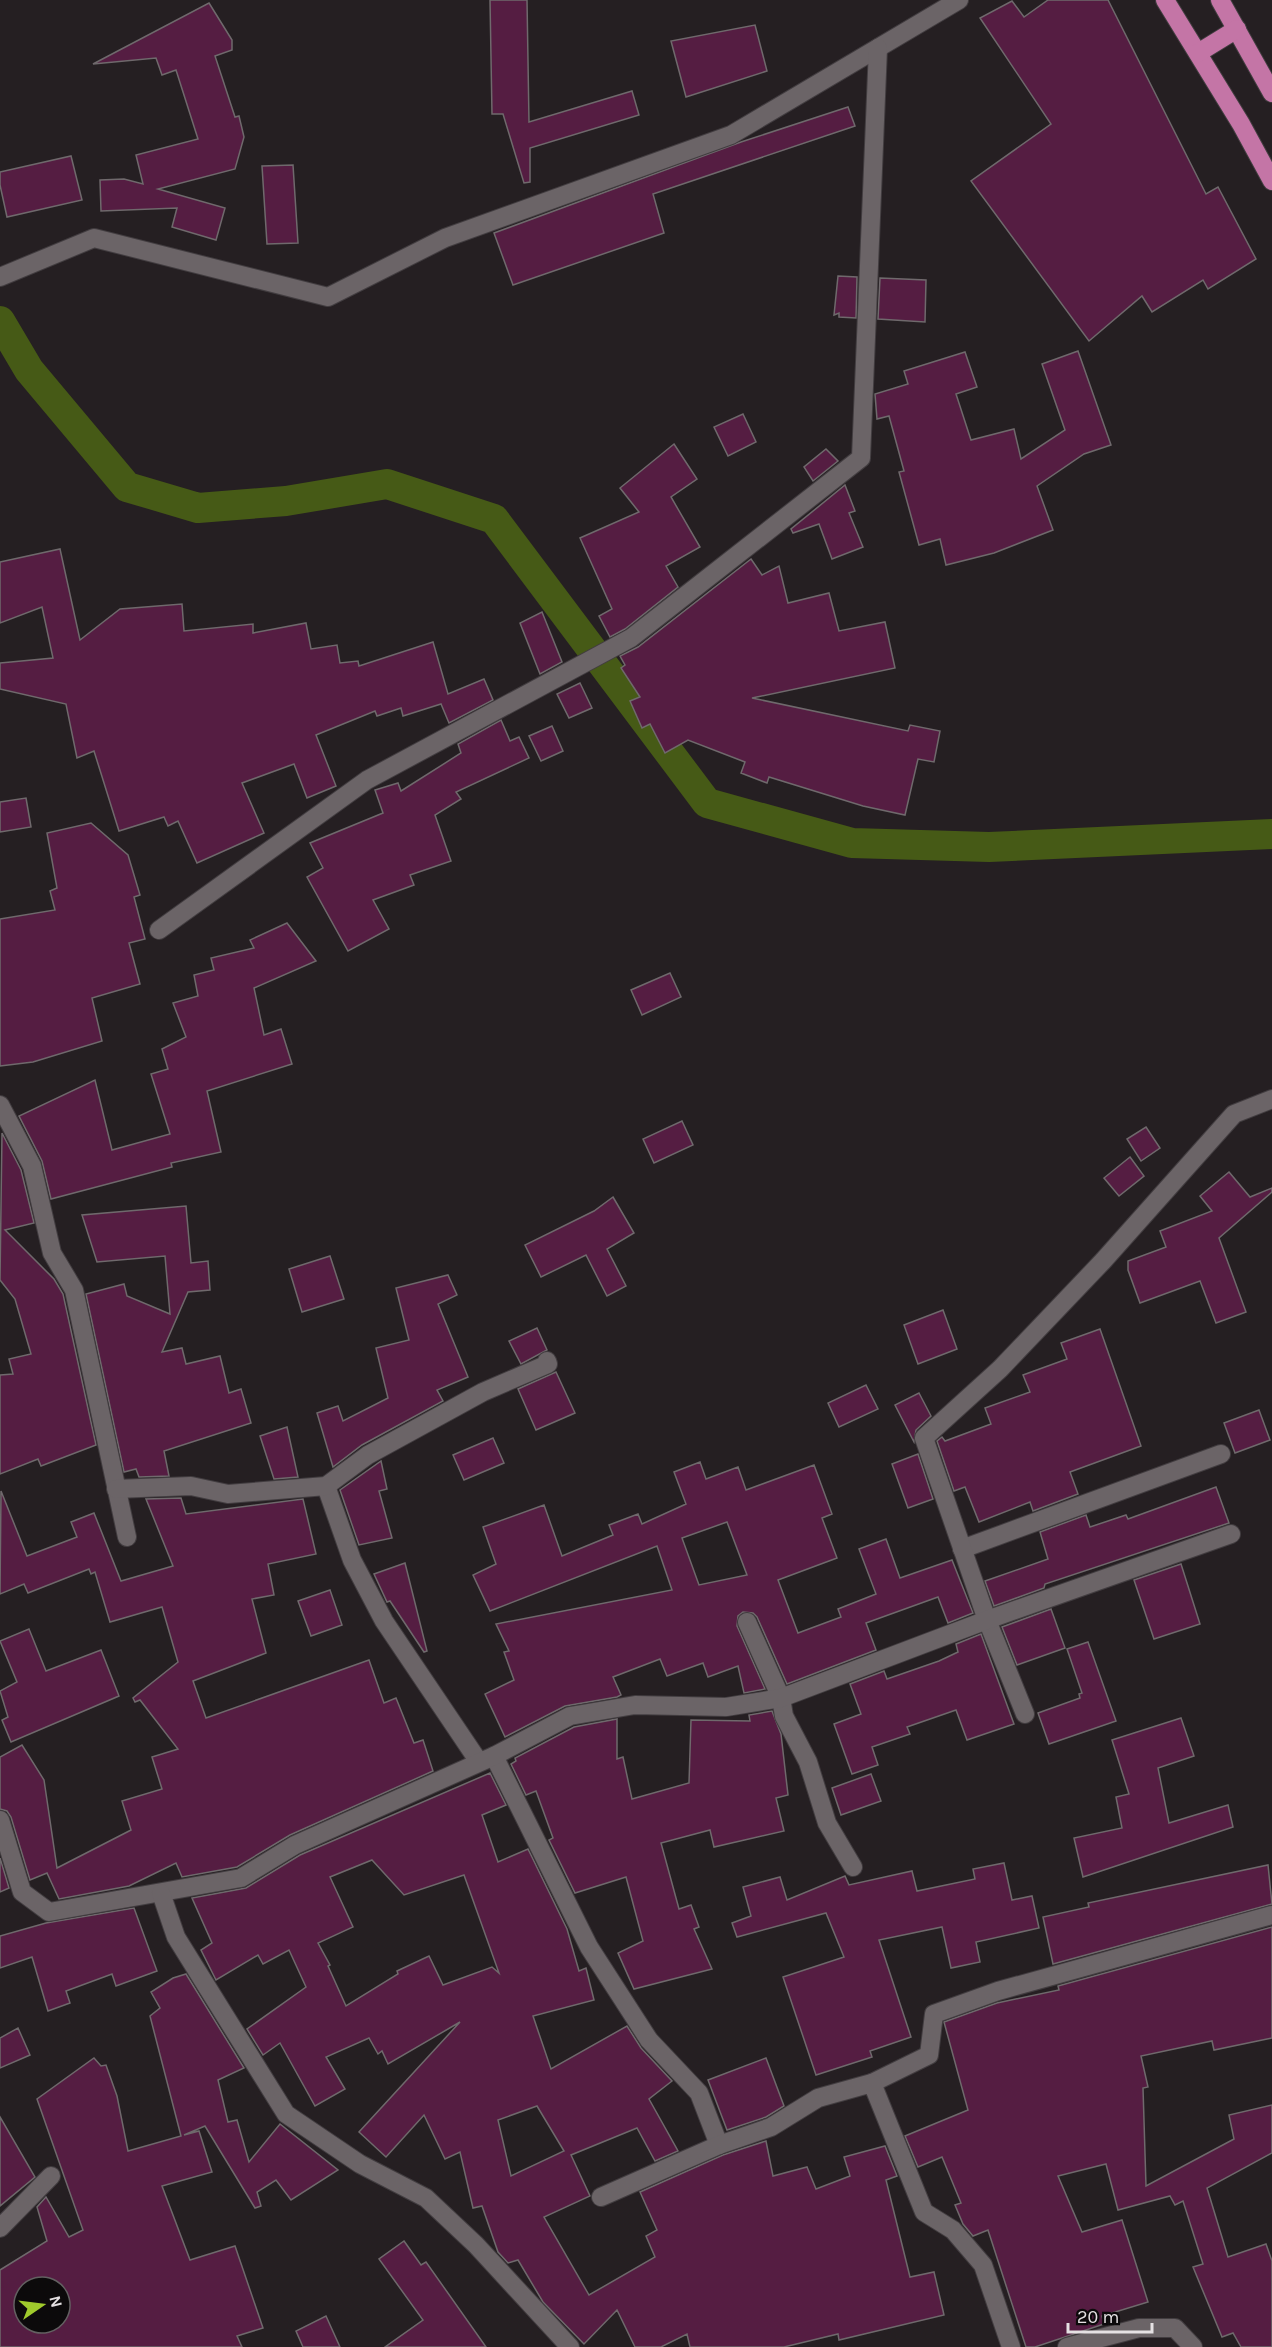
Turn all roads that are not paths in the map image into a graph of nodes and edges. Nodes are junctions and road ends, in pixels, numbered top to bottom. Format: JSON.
{"nodes":[{"id":1,"x":959,"y":0,"type":"edge"},
{"id":2,"x":1165,"y":0,"type":"edge"},
{"id":3,"x":1220,"y":0,"type":"edge"},
{"id":4,"x":1237,"y":29,"type":"junction"},
{"id":5,"x":878,"y":48,"type":"junction"},
{"id":6,"x":1197,"y":53,"type":"junction"},
{"id":7,"x":1272,"y":93,"type":"edge"},
{"id":8,"x":1272,"y":181,"type":"edge"},
{"id":9,"x":0,"y":277,"type":"edge"},
{"id":10,"x":159,"y":930,"type":"dead end"},
{"id":11,"x":1272,"y":1099,"type":"edge"},
{"id":12,"x":0,"y":1105,"type":"edge"},
{"id":13,"x":547,"y":1361,"type":"dead end"},
{"id":14,"x":1221,"y":1454,"type":"dead end"},
{"id":15,"x":326,"y":1486,"type":"junction"},
{"id":16,"x":116,"y":1489,"type":"junction"},
{"id":17,"x":1231,"y":1534,"type":"dead end"},
{"id":18,"x":126,"y":1537,"type":"dead end"},
{"id":19,"x":962,"y":1549,"type":"junction"},
{"id":20,"x":987,"y":1620,"type":"junction"},
{"id":21,"x":747,"y":1622,"type":"dead end"},
{"id":22,"x":781,"y":1698,"type":"junction"},
{"id":23,"x":1025,"y":1714,"type":"dead end"},
{"id":24,"x":487,"y":1759,"type":"junction"},
{"id":25,"x":0,"y":1820,"type":"edge"},
{"id":26,"x":853,"y":1867,"type":"dead end"},
{"id":27,"x":161,"y":1893,"type":"junction"},
{"id":28,"x":1272,"y":1915,"type":"edge"},
{"id":29,"x":872,"y":2083,"type":"junction"},
{"id":30,"x":719,"y":2145,"type":"junction"},
{"id":31,"x":51,"y":2176,"type":"dead end"},
{"id":32,"x":602,"y":2197,"type":"dead end"},
{"id":33,"x":0,"y":2228,"type":"edge"},
{"id":34,"x":570,"y":2347,"type":"edge"},
{"id":35,"x":1011,"y":2347,"type":"edge"},
{"id":36,"x":1067,"y":2347,"type":"edge"},
{"id":37,"x":1193,"y":2347,"type":"edge"}],
"edges":[{"from":1,"to":5,"type":"street"},
{"from":2,"to":6,"type":"main road"},
{"from":3,"to":4,"type":"main road"},
{"from":4,"to":6,"type":"main road"},
{"from":4,"to":7,"type":"main road"},
{"from":5,"to":9,"type":"street"},
{"from":5,"to":10,"type":"street"},
{"from":6,"to":8,"type":"main road"},
{"from":11,"to":19,"type":"street"},
{"from":12,"to":16,"type":"street"},
{"from":13,"to":15,"type":"street"},
{"from":14,"to":19,"type":"street"},
{"from":15,"to":16,"type":"street"},
{"from":15,"to":24,"type":"street"},
{"from":16,"to":18,"type":"street"},
{"from":17,"to":20,"type":"street"},
{"from":19,"to":20,"type":"street"},
{"from":20,"to":22,"type":"street"},
{"from":20,"to":23,"type":"street"},
{"from":21,"to":22,"type":"street"},
{"from":22,"to":24,"type":"street"},
{"from":22,"to":26,"type":"street"},
{"from":24,"to":27,"type":"street"},
{"from":24,"to":30,"type":"street"},
{"from":25,"to":27,"type":"street"},
{"from":27,"to":34,"type":"street"},
{"from":28,"to":29,"type":"street"},
{"from":29,"to":30,"type":"street"},
{"from":29,"to":35,"type":"street"},
{"from":30,"to":32,"type":"street"},
{"from":31,"to":33,"type":"street"},
{"from":36,"to":37,"type":"street"}]}
